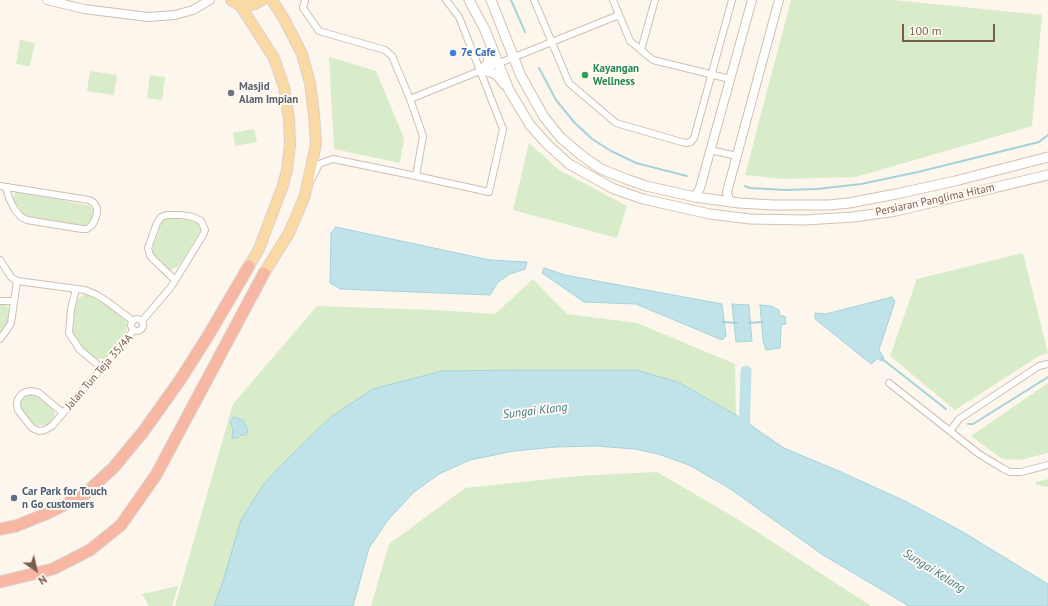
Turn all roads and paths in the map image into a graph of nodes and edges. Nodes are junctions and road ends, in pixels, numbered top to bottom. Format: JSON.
{"nodes":[{"id":1,"x":47,"y":0,"type":"edge"},
{"id":2,"x":210,"y":0,"type":"edge"},
{"id":3,"x":262,"y":0,"type":"edge"},
{"id":4,"x":272,"y":0,"type":"edge"},
{"id":5,"x":280,"y":0,"type":"edge"},
{"id":6,"x":305,"y":0,"type":"edge"},
{"id":7,"x":446,"y":0,"type":"edge"},
{"id":8,"x":469,"y":0,"type":"edge"},
{"id":9,"x":491,"y":0,"type":"edge"},
{"id":10,"x":534,"y":0,"type":"edge"},
{"id":11,"x":613,"y":0,"type":"edge"},
{"id":12,"x":655,"y":0,"type":"edge"},
{"id":13,"x":732,"y":0,"type":"edge"},
{"id":14,"x":752,"y":0,"type":"edge"},
{"id":15,"x":779,"y":0,"type":"edge"},
{"id":16,"x":235,"y":2,"type":"edge"},
{"id":17,"x":619,"y":15,"type":"junction"},
{"id":18,"x":284,"y":19,"type":"junction"},
{"id":19,"x":551,"y":42,"type":"junction"},
{"id":20,"x":491,"y":44,"type":"junction"},
{"id":21,"x":641,"y":50,"type":"junction"},
{"id":22,"x":514,"y":57,"type":"junction"},
{"id":23,"x":498,"y":64,"type":"junction"},
{"id":24,"x":481,"y":71,"type":"junction"},
{"id":25,"x":711,"y":74,"type":"junction"},
{"id":26,"x":730,"y":79,"type":"junction"},
{"id":27,"x":509,"y":90,"type":"junction"},
{"id":28,"x":410,"y":99,"type":"junction"},
{"id":29,"x":710,"y":150,"type":"junction"},
{"id":30,"x":737,"y":156,"type":"junction"},
{"id":31,"x":1048,"y":157,"type":"edge"},
{"id":32,"x":1048,"y":175,"type":"edge"},
{"id":33,"x":416,"y":176,"type":"junction"},
{"id":34,"x":0,"y":186,"type":"edge"},
{"id":35,"x":8,"y":187,"type":"junction"},
{"id":36,"x":305,"y":195,"type":"junction"},
{"id":37,"x":695,"y":197,"type":"junction"},
{"id":38,"x":729,"y":201,"type":"junction"},
{"id":39,"x":0,"y":260,"type":"edge"},
{"id":40,"x":249,"y":266,"type":"joint"},
{"id":41,"x":264,"y":273,"type":"joint"},
{"id":42,"x":175,"y":280,"type":"junction"},
{"id":43,"x":17,"y":281,"type":"junction"},
{"id":44,"x":76,"y":289,"type":"junction"},
{"id":45,"x":0,"y":300,"type":"edge"},
{"id":46,"x":14,"y":301,"type":"junction"},
{"id":47,"x":133,"y":321,"type":"junction"},
{"id":48,"x":142,"y":321,"type":"junction"},
{"id":49,"x":134,"y":330,"type":"junction"},
{"id":50,"x":0,"y":339,"type":"edge"},
{"id":51,"x":1048,"y":364,"type":"edge"},
{"id":52,"x":102,"y":368,"type":"junction"},
{"id":53,"x":889,"y":383,"type":"dead end"},
{"id":54,"x":63,"y":413,"type":"junction"},
{"id":55,"x":950,"y":431,"type":"junction"},
{"id":56,"x":1048,"y":465,"type":"edge"},
{"id":57,"x":0,"y":529,"type":"edge"},
{"id":58,"x":0,"y":582,"type":"edge"}],
"edges":[{"from":1,"to":2,"type":"street"},
{"from":3,"to":16,"type":"main road"},
{"from":4,"to":18,"type":"main road"},
{"from":5,"to":18,"type":"main road"},
{"from":6,"to":28,"type":"street"},
{"from":7,"to":24,"type":"street"},
{"from":8,"to":20,"type":"main road","name":"Persiaran Panglima Hitam"},
{"from":9,"to":22,"type":"main road","name":"Persiaran Panglima Hitam"},
{"from":10,"to":19,"type":"street"},
{"from":11,"to":17,"type":"street"},
{"from":12,"to":21,"type":"street"},
{"from":13,"to":25,"type":"street"},
{"from":14,"to":26,"type":"street"},
{"from":15,"to":30,"type":"street"},
{"from":16,"to":40,"type":"main road"},
{"from":17,"to":19,"type":"street"},
{"from":17,"to":21,"type":"street"},
{"from":18,"to":36,"type":"main road"},
{"from":19,"to":22,"type":"street"},
{"from":19,"to":25,"type":"street"},
{"from":20,"to":23,"type":"main road","name":"Persiaran Panglima Hitam"},
{"from":20,"to":24,"type":"main road"},
{"from":21,"to":25,"type":"street"},
{"from":22,"to":23,"type":"street"},
{"from":22,"to":37,"type":"main road","name":"Persiaran Panglima Hitam"},
{"from":23,"to":24,"type":"street"},
{"from":23,"to":27,"type":"main road","name":"Persiaran Panglima Hitam"},
{"from":24,"to":27,"type":"main road"},
{"from":24,"to":28,"type":"street"},
{"from":24,"to":33,"type":"street"},
{"from":25,"to":26,"type":"street"},
{"from":26,"to":29,"type":"street"},
{"from":27,"to":32,"type":"main road","name":"Persiaran Panglima Hitam"},
{"from":28,"to":33,"type":"street"},
{"from":29,"to":30,"type":"street"},
{"from":29,"to":37,"type":"street"},
{"from":30,"to":38,"type":"street"},
{"from":31,"to":38,"type":"main road","name":"Persiaran Panglima Hitam"},
{"from":33,"to":36,"type":"street"},
{"from":34,"to":35,"type":"street"},
{"from":35,"to":35,"type":"street"},
{"from":36,"to":41,"type":"main road"},
{"from":37,"to":38,"type":"main road","name":"Persiaran Panglima Hitam"},
{"from":39,"to":43,"type":"street"},
{"from":40,"to":57,"type":"highway"},
{"from":41,"to":58,"type":"highway"},
{"from":42,"to":42,"type":"street"},
{"from":42,"to":48,"type":"street"},
{"from":43,"to":44,"type":"street"},
{"from":43,"to":46,"type":"street"},
{"from":44,"to":47,"type":"street"},
{"from":44,"to":52,"type":"street"},
{"from":45,"to":46,"type":"street"},
{"from":46,"to":50,"type":"street"},
{"from":47,"to":48,"type":"street"},
{"from":47,"to":49,"type":"street"},
{"from":48,"to":49,"type":"street"},
{"from":49,"to":52,"type":"street","name":"Jalan Tun Teja 35/4A"},
{"from":51,"to":55,"type":"street"},
{"from":52,"to":54,"type":"street","name":"Jalan Tun Teja 35/4A"},
{"from":53,"to":55,"type":"street"},
{"from":54,"to":54,"type":"street","name":"Jalan Tun Teja 35/4A"},
{"from":55,"to":56,"type":"street"}]}
